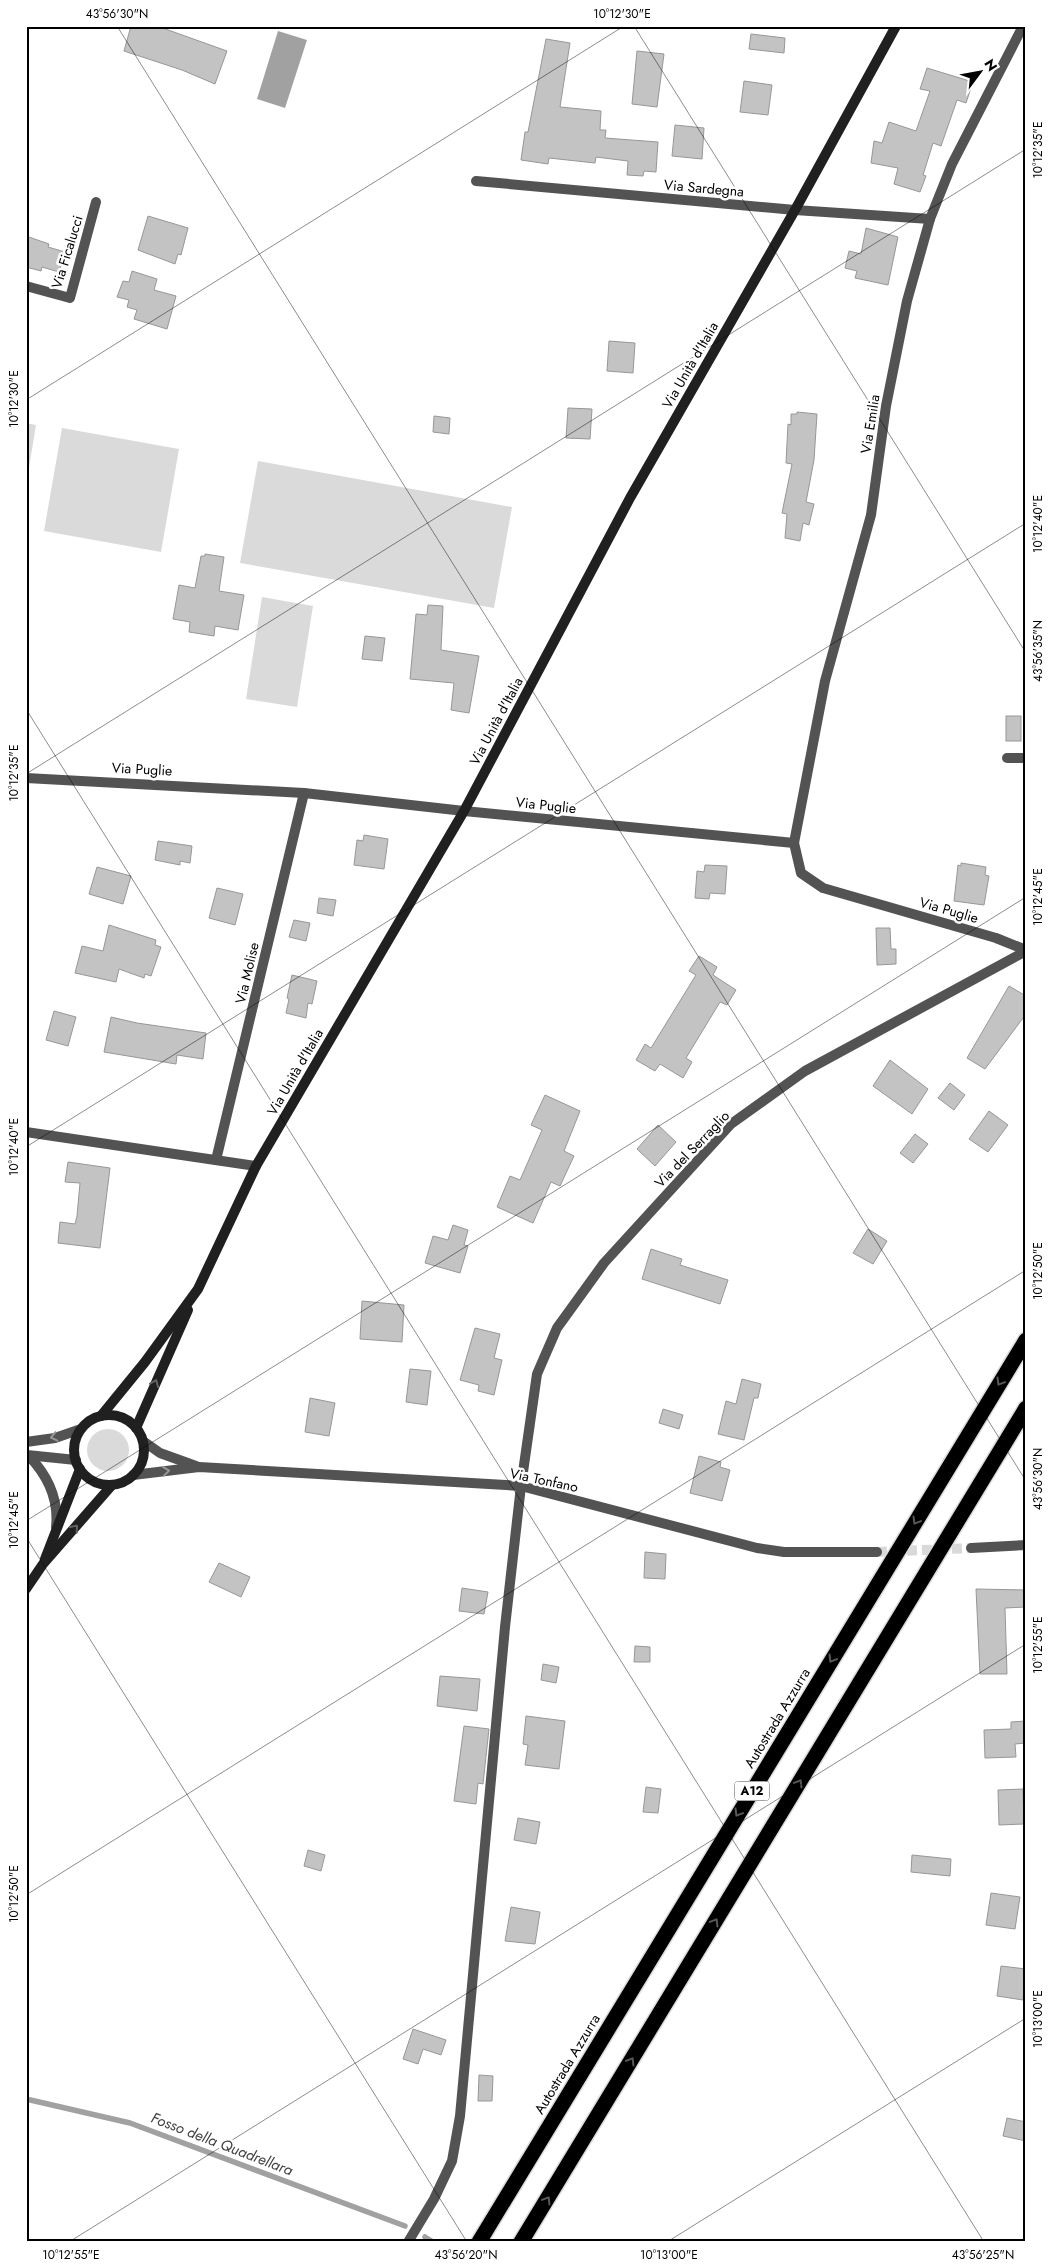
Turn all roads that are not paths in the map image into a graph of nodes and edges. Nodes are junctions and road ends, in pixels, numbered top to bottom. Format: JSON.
{"nodes":[{"id":1,"x":896,"y":26,"type":"edge"},
{"id":2,"x":1023,"y":26,"type":"edge"},
{"id":3,"x":476,"y":181,"type":"dead end"},
{"id":4,"x":96,"y":202,"type":"dead end"},
{"id":5,"x":794,"y":210,"type":"junction"},
{"id":6,"x":930,"y":219,"type":"junction"},
{"id":7,"x":26,"y":286,"type":"edge"},
{"id":8,"x":1007,"y":758,"type":"dead end"},
{"id":9,"x":1026,"y":758,"type":"edge"},
{"id":10,"x":26,"y":778,"type":"edge"},
{"id":11,"x":304,"y":793,"type":"junction"},
{"id":12,"x":464,"y":811,"type":"junction"},
{"id":13,"x":794,"y":843,"type":"junction"},
{"id":14,"x":1026,"y":950,"type":"edge"},
{"id":15,"x":26,"y":1132,"type":"edge"},
{"id":16,"x":216,"y":1160,"type":"junction"},
{"id":17,"x":256,"y":1166,"type":"junction"},
{"id":18,"x":198,"y":1289,"type":"junction"},
{"id":19,"x":1026,"y":1340,"type":"edge"},
{"id":20,"x":1026,"y":1408,"type":"edge"},
{"id":21,"x":101,"y":1416,"type":"junction"},
{"id":22,"x":136,"y":1428,"type":"junction"},
{"id":23,"x":81,"y":1429,"type":"junction"},
{"id":24,"x":142,"y":1441,"type":"junction"},
{"id":25,"x":26,"y":1442,"type":"edge"},
{"id":26,"x":27,"y":1455,"type":"edge"},
{"id":27,"x":78,"y":1464,"type":"junction"},
{"id":28,"x":199,"y":1467,"type":"junction"},
{"id":29,"x":133,"y":1475,"type":"junction"},
{"id":30,"x":112,"y":1485,"type":"junction"},
{"id":31,"x":521,"y":1486,"type":"junction"},
{"id":32,"x":56,"y":1527,"type":"junction"},
{"id":33,"x":1026,"y":1545,"type":"edge"},
{"id":34,"x":971,"y":1548,"type":"tunnel mouth"},
{"id":35,"x":877,"y":1552,"type":"tunnel mouth"},
{"id":36,"x":43,"y":1564,"type":"junction"},
{"id":37,"x":26,"y":1589,"type":"edge"},
{"id":38,"x":408,"y":2242,"type":"edge"},
{"id":39,"x":479,"y":2242,"type":"edge"},
{"id":40,"x":521,"y":2242,"type":"edge"}],
"edges":[{"from":1,"to":5,"type":"main road","name":"Via Unità d'Italia"},
{"from":2,"to":6,"type":"street","name":"Via Emilia"},
{"from":3,"to":5,"type":"street","name":"Via Sardegna"},
{"from":4,"to":7,"type":"street","name":"Via Ficalucci"},
{"from":5,"to":6,"type":"street","name":"Via Sardegna"},
{"from":5,"to":12,"type":"main road","name":"Via Unità d'Italia"},
{"from":6,"to":13,"type":"street","name":"Via Emilia"},
{"from":8,"to":9,"type":"street"},
{"from":10,"to":11,"type":"street","name":"Via Puglie"},
{"from":11,"to":12,"type":"street","name":"Via Puglie"},
{"from":11,"to":16,"type":"street","name":"Via Molise"},
{"from":12,"to":13,"type":"street","name":"Via Puglie"},
{"from":12,"to":17,"type":"main road","name":"Via Unità d'Italia"},
{"from":13,"to":14,"type":"street","name":"Via Puglie"},
{"from":14,"to":31,"type":"street","name":"Via del Serraglio"},
{"from":15,"to":16,"type":"street"},
{"from":16,"to":17,"type":"street"},
{"from":17,"to":18,"type":"main road","name":"Via Unità d'Italia"},
{"from":18,"to":21,"type":"main road","name":"Via Unità d'Italia"},
{"from":22,"to":18,"type":"main road","one_way":true},
{"from":19,"to":39,"type":"highway","name":"Autostrada Azzurra","number":"A12","one_way":true},
{"from":40,"to":20,"type":"highway","number":"A12","one_way":true},
{"from":21,"to":22,"type":"main road"},
{"from":21,"to":23,"type":"main road"},
{"from":22,"to":24,"type":"main road"},
{"from":23,"to":25,"type":"street","one_way":true},
{"from":23,"to":27,"type":"main road"},
{"from":24,"to":28,"type":"street"},
{"from":24,"to":29,"type":"main road"},
{"from":26,"to":27,"type":"street"},
{"from":26,"to":32,"type":"street"},
{"from":27,"to":30,"type":"main road"},
{"from":27,"to":32,"type":"main road"},
{"from":29,"to":28,"type":"street","one_way":true},
{"from":28,"to":31,"type":"street","name":"Via Tonfano"},
{"from":29,"to":30,"type":"main road"},
{"from":36,"to":30,"type":"main road","one_way":true},
{"from":31,"to":35,"type":"street","name":"Via Tonfano"},
{"from":31,"to":38,"type":"street","name":"Via del Serraglio"},
{"from":32,"to":36,"type":"main road"},
{"from":33,"to":34,"type":"street"},
{"from":36,"to":37,"type":"main road"}]}
